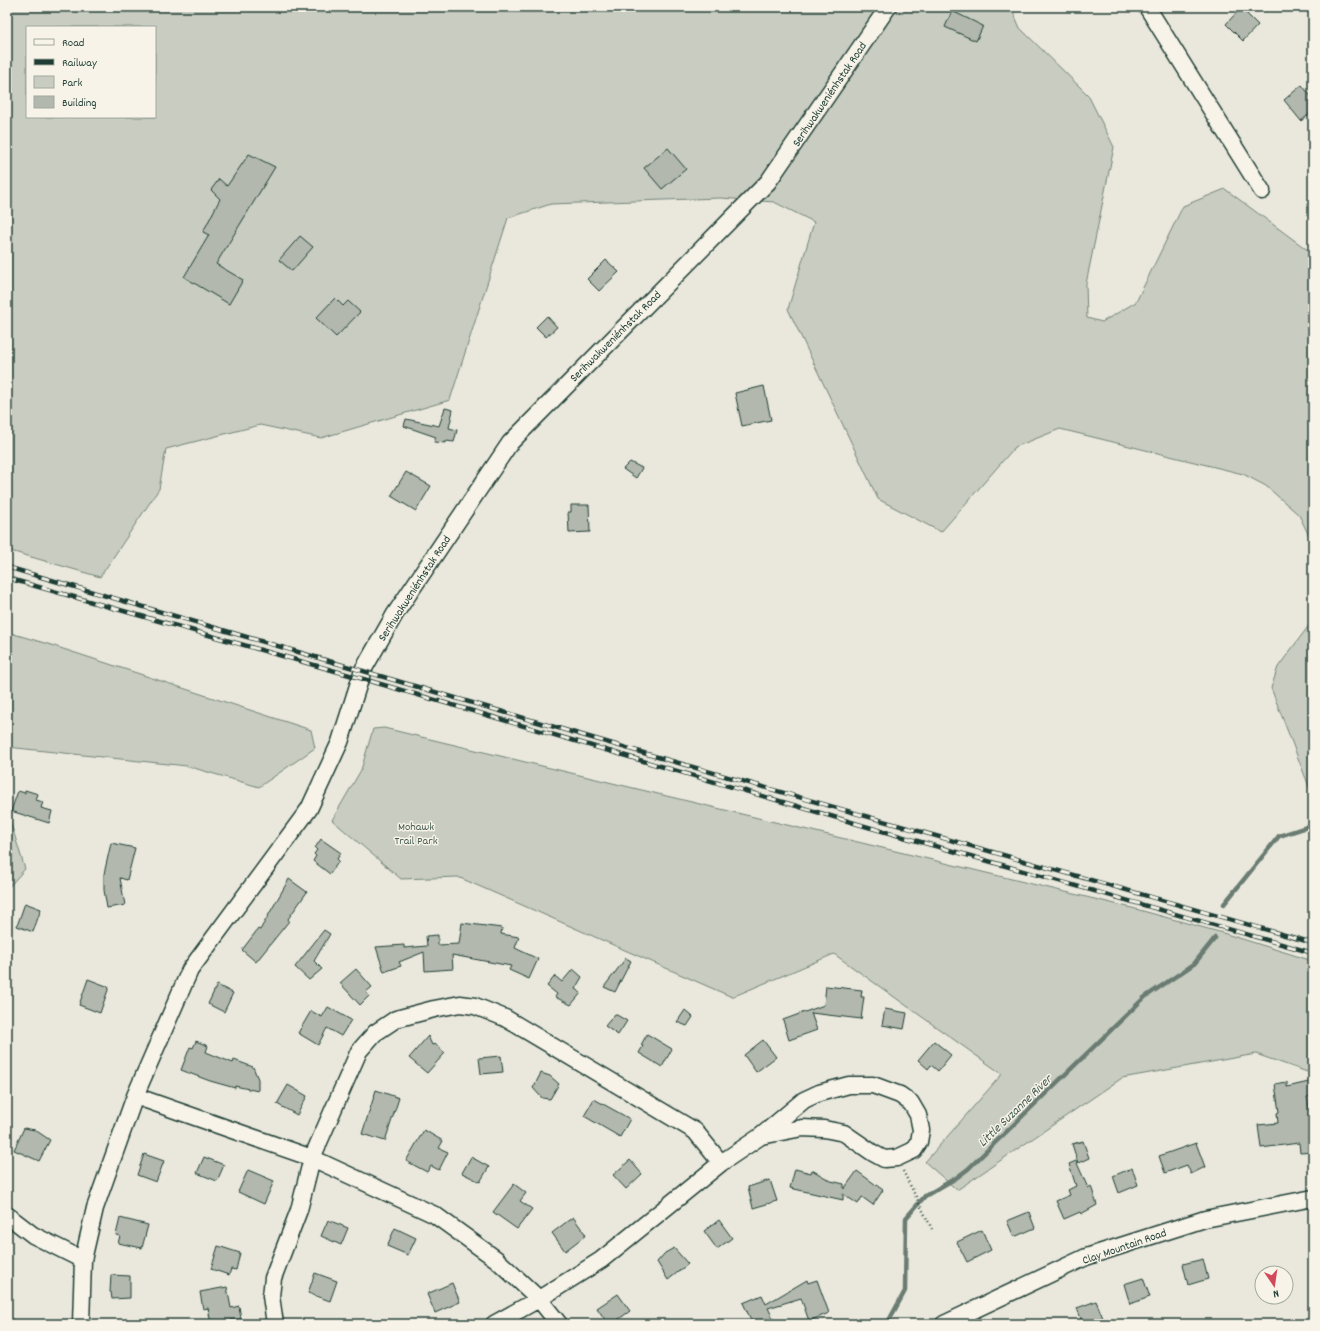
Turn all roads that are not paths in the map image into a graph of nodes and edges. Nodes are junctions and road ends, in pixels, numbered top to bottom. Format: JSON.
{"nodes":[{"id":1,"x":888,"y":7,"type":"edge"},
{"id":2,"x":1147,"y":7,"type":"edge"},
{"id":3,"x":1262,"y":191,"type":"dead end"},
{"id":4,"x":135,"y":1096,"type":"junction"},
{"id":5,"x":761,"y":1136,"type":"junction"},
{"id":6,"x":312,"y":1158,"type":"junction"},
{"id":7,"x":721,"y":1163,"type":"junction"},
{"id":8,"x":1313,"y":1198,"type":"edge"},
{"id":9,"x":7,"y":1215,"type":"edge"},
{"id":10,"x":83,"y":1260,"type":"junction"},
{"id":11,"x":539,"y":1299,"type":"junction"},
{"id":12,"x":80,"y":1324,"type":"edge"},
{"id":13,"x":275,"y":1324,"type":"edge"},
{"id":14,"x":494,"y":1324,"type":"edge"},
{"id":15,"x":559,"y":1324,"type":"edge"},
{"id":16,"x":944,"y":1324,"type":"edge"}],
"edges":[{"from":1,"to":4,"type":"street","name":"Serihwakweniénhstak Road"},
{"from":2,"to":3,"type":"street"},
{"from":4,"to":6,"type":"street"},
{"from":4,"to":10,"type":"street","name":"Serihwakweniénhstak Road"},
{"from":5,"to":5,"type":"street"},
{"from":5,"to":7,"type":"street"},
{"from":6,"to":7,"type":"street"},
{"from":6,"to":11,"type":"street"},
{"from":6,"to":13,"type":"street"},
{"from":7,"to":11,"type":"street"},
{"from":8,"to":16,"type":"street","name":"Clay Mountain Road"},
{"from":9,"to":10,"type":"street"},
{"from":10,"to":12,"type":"street","name":"Serihwakweniénhstak Road"},
{"from":11,"to":14,"type":"street"},
{"from":11,"to":15,"type":"street"}]}
